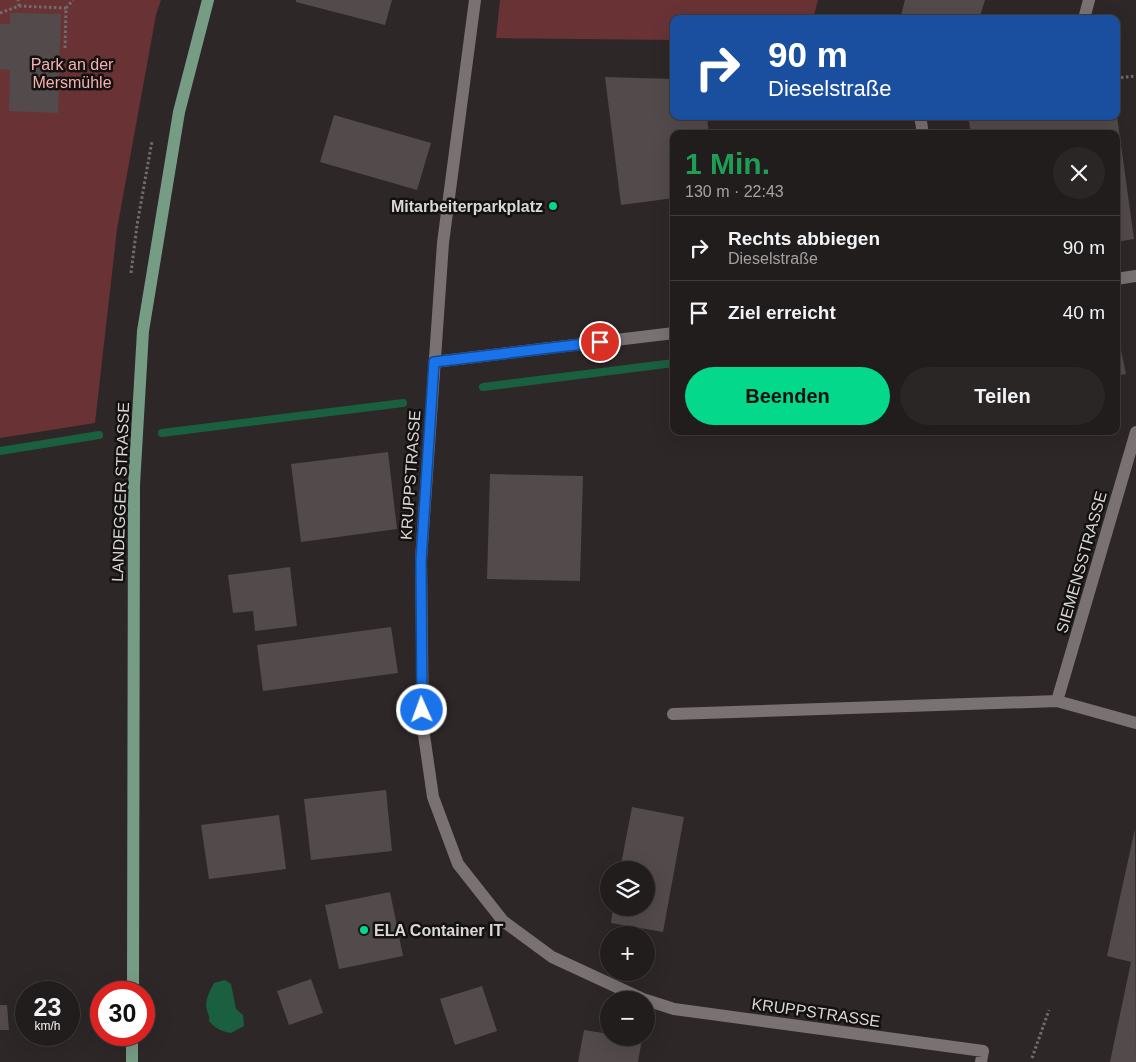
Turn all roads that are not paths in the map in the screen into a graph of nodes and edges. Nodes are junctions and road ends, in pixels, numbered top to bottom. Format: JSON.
{"nodes":[{"id":1,"x":208,"y":0,"type":"edge"},
{"id":2,"x":475,"y":0,"type":"edge"},
{"id":3,"x":1089,"y":0,"type":"edge"},
{"id":4,"x":1085,"y":15,"type":"edge"},
{"id":5,"x":1136,"y":276,"type":"edge"},
{"id":6,"x":1120,"y":278,"type":"edge"},
{"id":7,"x":670,"y":333,"type":"edge"},
{"id":8,"x":434,"y":362,"type":"junction"},
{"id":9,"x":1136,"y":432,"type":"edge"},
{"id":10,"x":1057,"y":701,"type":"junction"},
{"id":11,"x":674,"y":714,"type":"dead end"},
{"id":12,"x":1136,"y":723,"type":"edge"},
{"id":13,"x":133,"y":981,"type":"edge"},
{"id":14,"x":626,"y":991,"type":"edge"},
{"id":15,"x":655,"y":1003,"type":"edge"},
{"id":16,"x":132,"y":1046,"type":"edge"},
{"id":17,"x":982,"y":1056,"type":"edge"},
{"id":18,"x":132,"y":1062,"type":"edge"}],
"edges":[{"from":1,"to":13,"type":"main road","name":"LANDEGGER STRASSE"},
{"from":2,"to":8,"type":"street","name":"KRUPPSTRASSE"},
{"from":3,"to":4,"type":"street"},
{"from":5,"to":6,"type":"street"},
{"from":7,"to":8,"type":"street"},
{"from":8,"to":14,"type":"street","name":"KRUPPSTRASSE"},
{"from":9,"to":10,"type":"street","name":"SIEMENSSTRASSE"},
{"from":10,"to":11,"type":"street"},
{"from":10,"to":12,"type":"street"},
{"from":15,"to":17,"type":"street","name":"KRUPPSTRASSE"},
{"from":16,"to":18,"type":"main road"}]}
